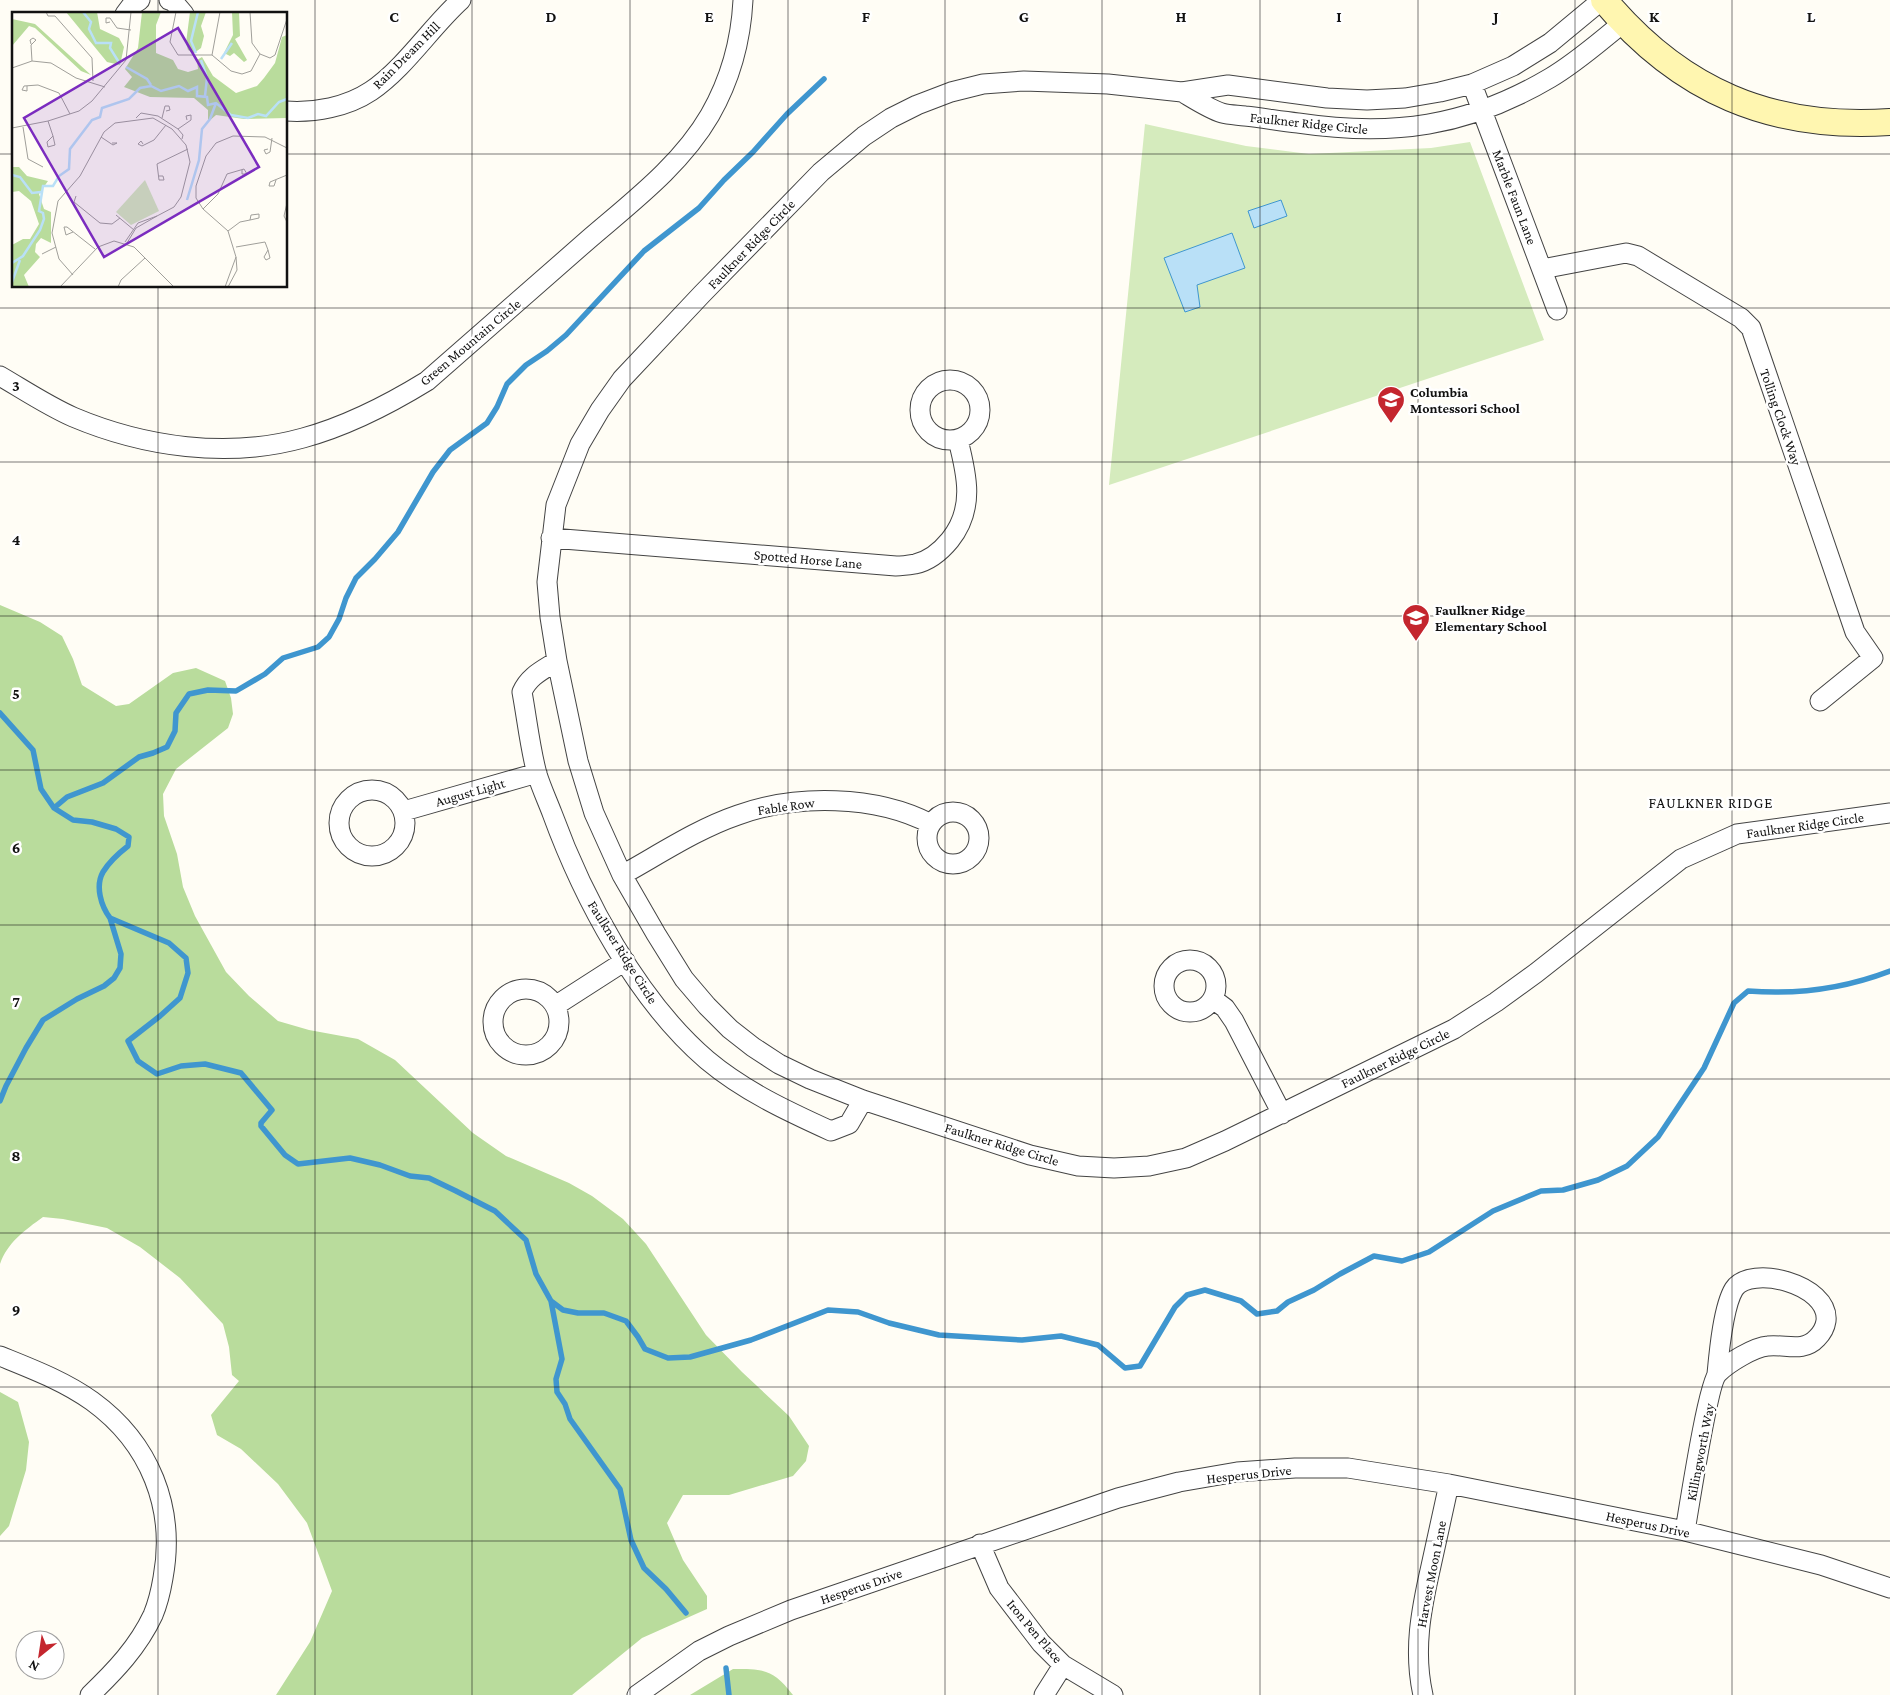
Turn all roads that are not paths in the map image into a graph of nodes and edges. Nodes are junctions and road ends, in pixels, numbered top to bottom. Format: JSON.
{"nodes":[{"id":1,"x":140,"y":0,"type":"edge"},
{"id":2,"x":169,"y":0,"type":"edge"},
{"id":3,"x":461,"y":0,"type":"edge"},
{"id":4,"x":743,"y":0,"type":"edge"},
{"id":5,"x":1603,"y":0,"type":"edge"},
{"id":6,"x":126,"y":12,"type":"edge"},
{"id":7,"x":182,"y":12,"type":"edge"},
{"id":8,"x":1623,"y":23,"type":"junction"},
{"id":9,"x":1472,"y":84,"type":"junction"},
{"id":10,"x":1182,"y":92,"type":"junction"},
{"id":11,"x":1482,"y":110,"type":"junction"},
{"id":12,"x":288,"y":111,"type":"edge"},
{"id":13,"x":1890,"y":122,"type":"edge"},
{"id":14,"x":1542,"y":269,"type":"junction"},
{"id":15,"x":1557,"y":310,"type":"dead end"},
{"id":16,"x":0,"y":376,"type":"edge"},
{"id":17,"x":958,"y":440,"type":"dead end"},
{"id":18,"x":551,"y":538,"type":"junction"},
{"id":19,"x":557,"y":661,"type":"junction"},
{"id":20,"x":1820,"y":701,"type":"dead end"},
{"id":21,"x":537,"y":773,"type":"junction"},
{"id":22,"x":404,"y":811,"type":"dead end"},
{"id":23,"x":1890,"y":813,"type":"edge"},
{"id":24,"x":931,"y":824,"type":"dead end"},
{"id":25,"x":622,"y":875,"type":"junction"},
{"id":26,"x":626,"y":961,"type":"junction"},
{"id":27,"x":1213,"y":999,"type":"dead end"},
{"id":28,"x":555,"y":1006,"type":"dead end"},
{"id":29,"x":863,"y":1100,"type":"junction"},
{"id":30,"x":1282,"y":1114,"type":"junction"},
{"id":31,"x":0,"y":1356,"type":"edge"},
{"id":32,"x":1717,"y":1374,"type":"junction"},
{"id":33,"x":1449,"y":1484,"type":"junction"},
{"id":34,"x":1685,"y":1531,"type":"junction"},
{"id":35,"x":980,"y":1544,"type":"junction"},
{"id":36,"x":1890,"y":1588,"type":"edge"},
{"id":37,"x":1063,"y":1665,"type":"junction"},
{"id":38,"x":90,"y":1695,"type":"edge"},
{"id":39,"x":637,"y":1695,"type":"edge"},
{"id":40,"x":1044,"y":1695,"type":"edge"},
{"id":41,"x":1113,"y":1695,"type":"edge"},
{"id":42,"x":1423,"y":1695,"type":"edge"}],
"edges":[{"from":1,"to":6,"type":"street"},
{"from":2,"to":7,"type":"street"},
{"from":3,"to":12,"type":"street","name":"Rain Dream Hill"},
{"from":4,"to":16,"type":"street","name":"Green Mountain Circle"},
{"from":5,"to":8,"type":"street"},
{"from":5,"to":9,"type":"street","name":"Faulkner Ridge Circle"},
{"from":8,"to":11,"type":"street","name":"Faulkner Ridge Circle"},
{"from":8,"to":13,"type":"street"},
{"from":9,"to":10,"type":"street","name":"Faulkner Ridge Circle"},
{"from":9,"to":11,"type":"street","name":"Marble Faun Lane"},
{"from":10,"to":11,"type":"street","name":"Faulkner Ridge Circle"},
{"from":10,"to":18,"type":"street","name":"Faulkner Ridge Circle"},
{"from":11,"to":14,"type":"street","name":"Marble Faun Lane"},
{"from":14,"to":15,"type":"street","name":"Marble Faun Lane"},
{"from":14,"to":20,"type":"street","name":"Tolling Clock Way"},
{"from":17,"to":18,"type":"street","name":"Spotted Horse Lane"},
{"from":18,"to":19,"type":"street","name":"Faulkner Ridge Circle"},
{"from":19,"to":21,"type":"street","name":"Faulkner Ridge Circle"},
{"from":19,"to":25,"type":"street","name":"Faulkner Ridge Circle"},
{"from":21,"to":22,"type":"street","name":"August Light"},
{"from":21,"to":26,"type":"street","name":"Faulkner Ridge Circle"},
{"from":23,"to":30,"type":"street","name":"Faulkner Ridge Circle"},
{"from":24,"to":25,"type":"street","name":"Fable Row"},
{"from":25,"to":29,"type":"street","name":"Faulkner Ridge Circle"},
{"from":26,"to":28,"type":"street"},
{"from":26,"to":29,"type":"street","name":"Faulkner Ridge Circle"},
{"from":27,"to":30,"type":"street"},
{"from":29,"to":30,"type":"street","name":"Faulkner Ridge Circle"},
{"from":31,"to":38,"type":"street"},
{"from":32,"to":32,"type":"street","name":"Killingworth Way"},
{"from":32,"to":34,"type":"street","name":"Killingworth Way"},
{"from":33,"to":34,"type":"street","name":"Hesperus Drive"},
{"from":33,"to":35,"type":"street","name":"Hesperus Drive"},
{"from":33,"to":42,"type":"street","name":"Harvest Moon Lane"},
{"from":34,"to":36,"type":"street","name":"Hesperus Drive"},
{"from":35,"to":37,"type":"street","name":"Iron Pen Place"},
{"from":35,"to":39,"type":"street","name":"Hesperus Drive"},
{"from":37,"to":40,"type":"street"},
{"from":37,"to":41,"type":"street","name":"Iron Pen Place"}]}
